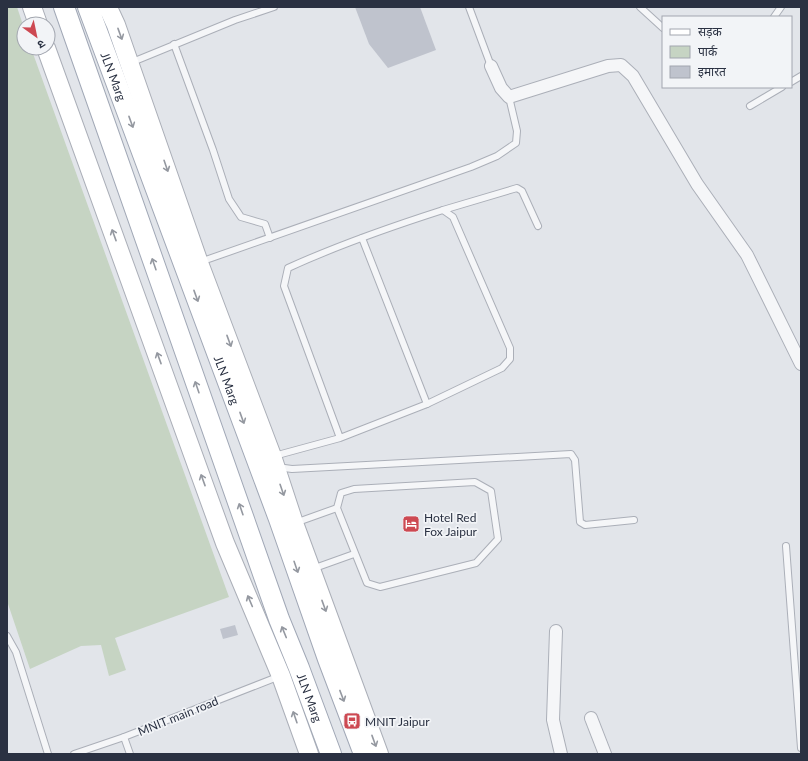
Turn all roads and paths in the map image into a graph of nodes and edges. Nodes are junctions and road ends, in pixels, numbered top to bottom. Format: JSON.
{"nodes":[{"id":1,"x":64,"y":7,"type":"edge"},
{"id":2,"x":88,"y":7,"type":"edge"},
{"id":3,"x":106,"y":7,"type":"edge"},
{"id":4,"x":274,"y":7,"type":"edge"},
{"id":5,"x":469,"y":7,"type":"edge"},
{"id":6,"x":640,"y":7,"type":"edge"},
{"id":7,"x":781,"y":7,"type":"edge"},
{"id":8,"x":775,"y":16,"type":"edge"},
{"id":9,"x":662,"y":27,"type":"edge"},
{"id":10,"x":174,"y":44,"type":"junction"},
{"id":11,"x":49,"y":56,"type":"edge"},
{"id":12,"x":121,"y":66,"type":"junction"},
{"id":13,"x":491,"y":66,"type":"joint"},
{"id":14,"x":801,"y":76,"type":"edge"},
{"id":15,"x":792,"y":81,"type":"edge"},
{"id":16,"x":780,"y":88,"type":"edge"},
{"id":17,"x":509,"y":97,"type":"junction"},
{"id":18,"x":750,"y":106,"type":"dead end"},
{"id":19,"x":443,"y":210,"type":"junction"},
{"id":20,"x":538,"y":226,"type":"dead end"},
{"id":21,"x":270,"y":238,"type":"junction"},
{"id":22,"x":362,"y":238,"type":"junction"},
{"id":23,"x":192,"y":265,"type":"junction"},
{"id":24,"x":801,"y":364,"type":"edge"},
{"id":25,"x":427,"y":404,"type":"junction"},
{"id":26,"x":340,"y":438,"type":"junction"},
{"id":27,"x":266,"y":463,"type":"junction"},
{"id":28,"x":337,"y":508,"type":"junction"},
{"id":29,"x":634,"y":520,"type":"dead end"},
{"id":30,"x":294,"y":523,"type":"junction"},
{"id":31,"x":786,"y":546,"type":"dead end"},
{"id":32,"x":354,"y":554,"type":"junction"},
{"id":33,"x":311,"y":569,"type":"junction"},
{"id":34,"x":556,"y":631,"type":"dead end"},
{"id":35,"x":7,"y":636,"type":"edge"},
{"id":36,"x":335,"y":656,"type":"junction"},
{"id":37,"x":290,"y":672,"type":"junction"},
{"id":38,"x":591,"y":718,"type":"dead end"},
{"id":39,"x":124,"y":737,"type":"junction"},
{"id":40,"x":801,"y":748,"type":"edge"},
{"id":41,"x":48,"y":754,"type":"edge"},
{"id":42,"x":74,"y":754,"type":"edge"},
{"id":43,"x":130,"y":754,"type":"edge"},
{"id":44,"x":309,"y":754,"type":"edge"},
{"id":45,"x":330,"y":754,"type":"edge"},
{"id":46,"x":364,"y":754,"type":"edge"},
{"id":47,"x":379,"y":754,"type":"edge"},
{"id":48,"x":561,"y":754,"type":"edge"},
{"id":49,"x":605,"y":754,"type":"edge"}],
"edges":[{"from":37,"to":1,"type":"main road","name":"JLN Marg","one_way":true},
{"from":2,"to":12,"type":"main road","name":"JLN Marg"},
{"from":3,"to":12,"type":"street","one_way":true},
{"from":4,"to":10,"type":"lane"},
{"from":5,"to":13,"type":"lane"},
{"from":6,"to":9,"type":"lane"},
{"from":7,"to":8,"type":"lane"},
{"from":10,"to":12,"type":"lane"},
{"from":10,"to":21,"type":"lane"},
{"from":37,"to":11,"type":"street","one_way":true},
{"from":12,"to":23,"type":"main road","name":"JLN Marg","one_way":true},
{"from":13,"to":17,"type":"street"},
{"from":14,"to":15,"type":"lane"},
{"from":16,"to":18,"type":"lane"},
{"from":17,"to":21,"type":"lane"},
{"from":17,"to":24,"type":"street"},
{"from":19,"to":20,"type":"lane"},
{"from":19,"to":22,"type":"lane"},
{"from":19,"to":25,"type":"lane"},
{"from":21,"to":23,"type":"lane"},
{"from":22,"to":25,"type":"lane"},
{"from":22,"to":26,"type":"lane"},
{"from":23,"to":27,"type":"main road","name":"JLN Marg","one_way":true},
{"from":25,"to":26,"type":"lane"},
{"from":26,"to":27,"type":"lane"},
{"from":27,"to":29,"type":"lane"},
{"from":27,"to":30,"type":"street","one_way":true},
{"from":27,"to":36,"type":"main road","name":"JLN Marg","one_way":true},
{"from":28,"to":30,"type":"lane"},
{"from":28,"to":32,"type":"lane"},
{"from":28,"to":32,"type":"lane"},
{"from":30,"to":33,"type":"street"},
{"from":31,"to":40,"type":"lane"},
{"from":32,"to":33,"type":"lane"},
{"from":33,"to":36,"type":"street","one_way":true},
{"from":34,"to":48,"type":"street"},
{"from":35,"to":41,"type":"lane"},
{"from":36,"to":46,"type":"main road","name":"JLN Marg","one_way":true},
{"from":36,"to":47,"type":"street","one_way":true},
{"from":37,"to":39,"type":"lane","name":"MNIT main road"},
{"from":44,"to":37,"type":"street","one_way":true},
{"from":37,"to":45,"type":"main road","name":"JLN Marg"},
{"from":38,"to":49,"type":"street"},
{"from":39,"to":42,"type":"lane","name":"MNIT main road"},
{"from":39,"to":43,"type":"lane"}]}
